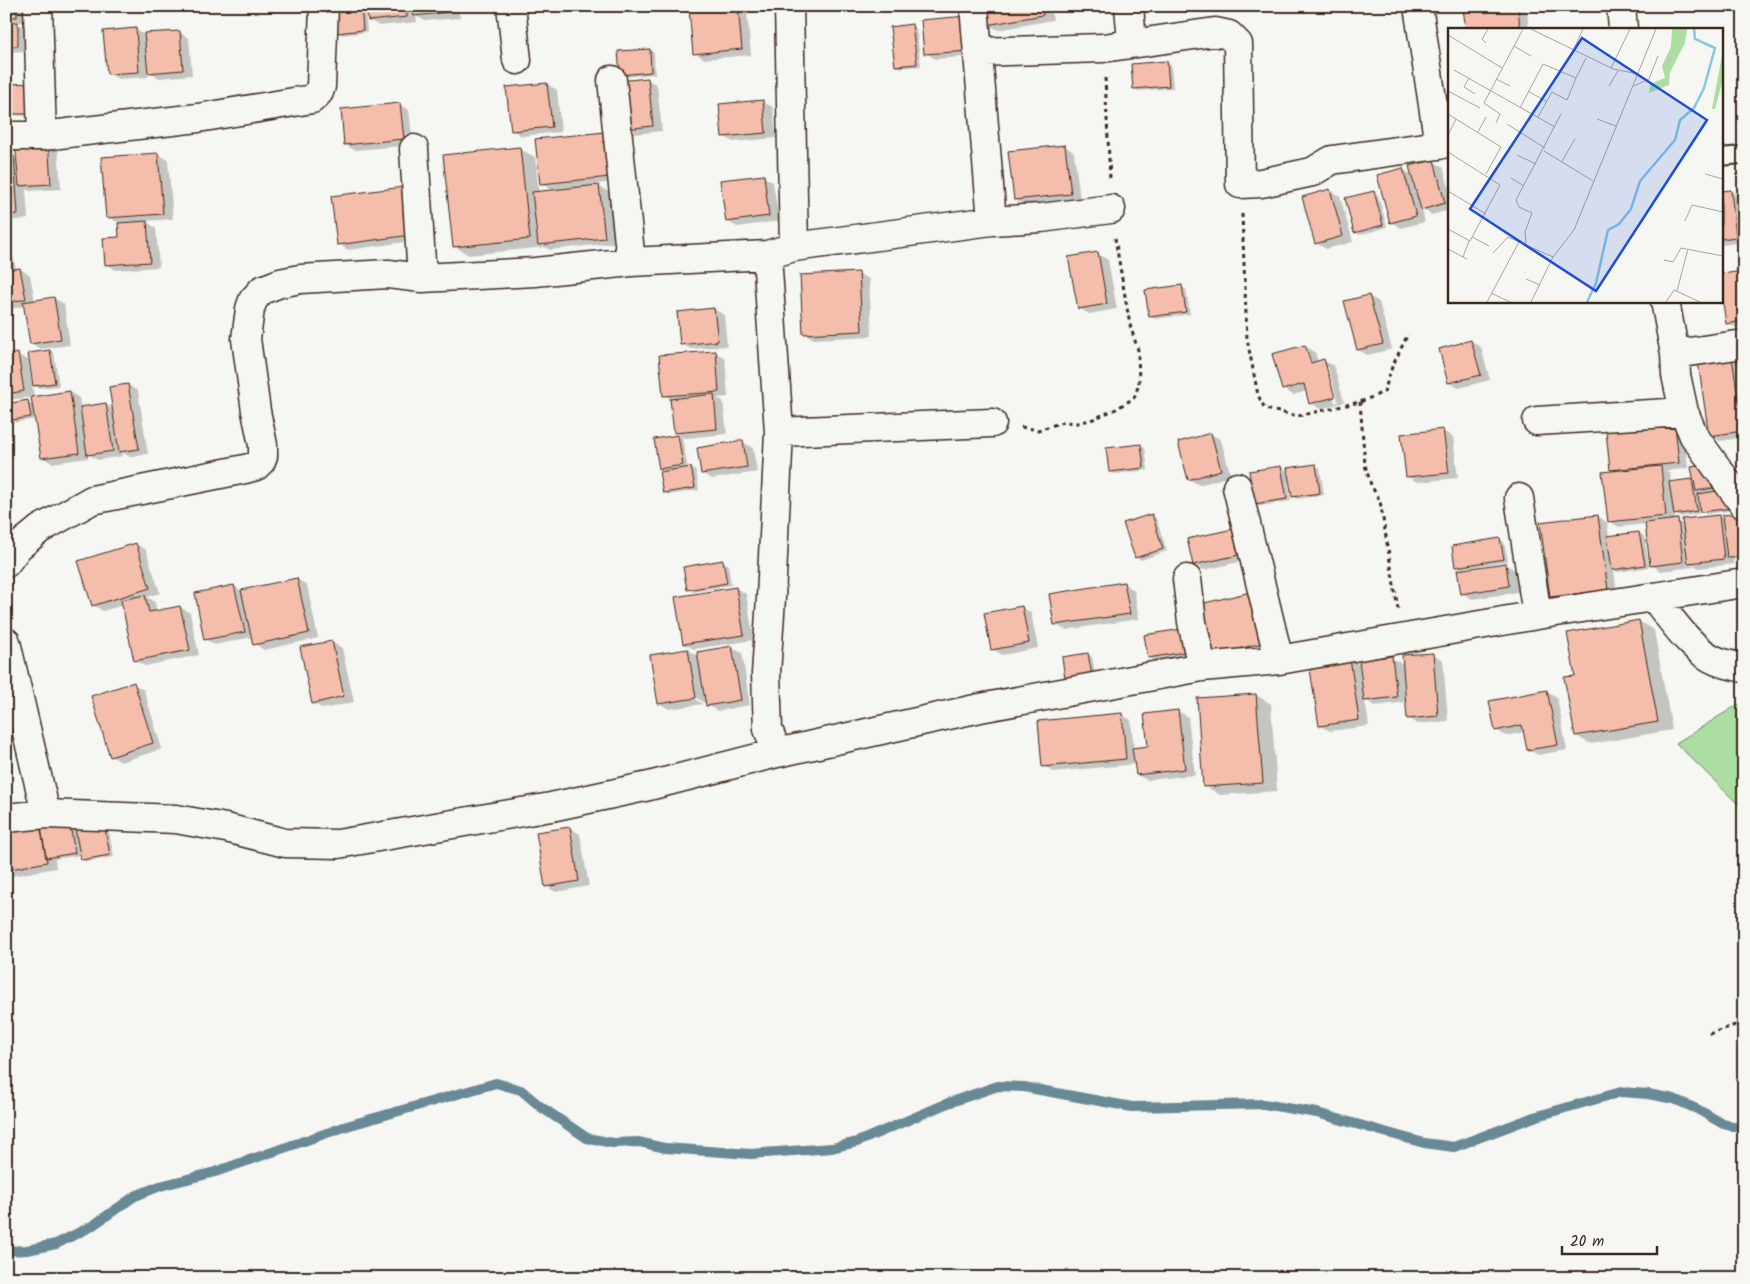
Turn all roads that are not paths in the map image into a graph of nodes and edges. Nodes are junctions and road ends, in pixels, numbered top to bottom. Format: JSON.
{"nodes":[{"id":1,"x":38,"y":6,"type":"edge"},
{"id":2,"x":324,"y":6,"type":"edge"},
{"id":3,"x":511,"y":6,"type":"edge"},
{"id":4,"x":789,"y":6,"type":"edge"},
{"id":5,"x":974,"y":6,"type":"edge"},
{"id":6,"x":1129,"y":6,"type":"edge"},
{"id":7,"x":1418,"y":6,"type":"edge"},
{"id":8,"x":1621,"y":6,"type":"edge"},
{"id":9,"x":1623,"y":28,"type":"edge"},
{"id":10,"x":1132,"y":43,"type":"junction"},
{"id":11,"x":978,"y":52,"type":"junction"},
{"id":12,"x":517,"y":60,"type":"dead end"},
{"id":13,"x":612,"y":80,"type":"dead end"},
{"id":14,"x":6,"y":136,"type":"edge"},
{"id":15,"x":42,"y":136,"type":"junction"},
{"id":16,"x":1444,"y":144,"type":"edge"},
{"id":17,"x":414,"y":149,"type":"dead end"},
{"id":18,"x":1741,"y":155,"type":"dead end"},
{"id":19,"x":1722,"y":157,"type":"edge"},
{"id":20,"x":1111,"y":209,"type":"road end"},
{"id":21,"x":992,"y":221,"type":"junction"},
{"id":22,"x":794,"y":247,"type":"junction"},
{"id":23,"x":766,"y":255,"type":"junction"},
{"id":24,"x":631,"y":262,"type":"junction"},
{"id":25,"x":422,"y":278,"type":"junction"},
{"id":26,"x":1665,"y":302,"type":"edge"},
{"id":27,"x":1744,"y":344,"type":"edge"},
{"id":28,"x":1675,"y":354,"type":"junction"},
{"id":29,"x":1684,"y":412,"type":"junction"},
{"id":30,"x":1537,"y":421,"type":"dead end"},
{"id":31,"x":992,"y":423,"type":"road end"},
{"id":32,"x":779,"y":432,"type":"junction"},
{"id":33,"x":1237,"y":487,"type":"dead end"},
{"id":34,"x":1519,"y":498,"type":"dead end"},
{"id":35,"x":1744,"y":505,"type":"edge"},
{"id":36,"x":6,"y":563,"type":"edge"},
{"id":37,"x":1187,"y":579,"type":"dead end"},
{"id":38,"x":1744,"y":583,"type":"edge"},
{"id":39,"x":1654,"y":597,"type":"junction"},
{"id":40,"x":1537,"y":616,"type":"junction"},
{"id":41,"x":6,"y":642,"type":"edge"},
{"id":42,"x":1279,"y":660,"type":"junction"},
{"id":43,"x":1202,"y":667,"type":"junction"},
{"id":44,"x":1744,"y":668,"type":"edge"},
{"id":45,"x":777,"y":753,"type":"junction"},
{"id":46,"x":46,"y":814,"type":"junction"},
{"id":47,"x":6,"y":818,"type":"edge"}],
"edges":[{"from":1,"to":15,"type":"street"},
{"from":2,"to":15,"type":"street"},
{"from":3,"to":12,"type":"street"},
{"from":4,"to":22,"type":"street"},
{"from":5,"to":11,"type":"street"},
{"from":6,"to":10,"type":"street"},
{"from":7,"to":16,"type":"street"},
{"from":8,"to":9,"type":"street"},
{"from":10,"to":11,"type":"street"},
{"from":10,"to":16,"type":"street"},
{"from":11,"to":21,"type":"street"},
{"from":13,"to":24,"type":"street"},
{"from":14,"to":15,"type":"street"},
{"from":17,"to":25,"type":"street"},
{"from":18,"to":19,"type":"lane"},
{"from":20,"to":21,"type":"street"},
{"from":21,"to":22,"type":"street"},
{"from":22,"to":23,"type":"street"},
{"from":23,"to":24,"type":"street"},
{"from":23,"to":32,"type":"street"},
{"from":24,"to":25,"type":"street"},
{"from":25,"to":36,"type":"street"},
{"from":26,"to":28,"type":"street"},
{"from":27,"to":28,"type":"street"},
{"from":28,"to":29,"type":"street"},
{"from":29,"to":30,"type":"street"},
{"from":29,"to":35,"type":"street"},
{"from":31,"to":32,"type":"street"},
{"from":32,"to":45,"type":"street"},
{"from":33,"to":42,"type":"street"},
{"from":34,"to":40,"type":"street"},
{"from":37,"to":43,"type":"street"},
{"from":38,"to":39,"type":"street"},
{"from":39,"to":40,"type":"street"},
{"from":39,"to":44,"type":"street"},
{"from":40,"to":42,"type":"street"},
{"from":41,"to":46,"type":"street"},
{"from":42,"to":43,"type":"street"},
{"from":43,"to":45,"type":"street"},
{"from":45,"to":46,"type":"street"},
{"from":46,"to":47,"type":"street"}]}
